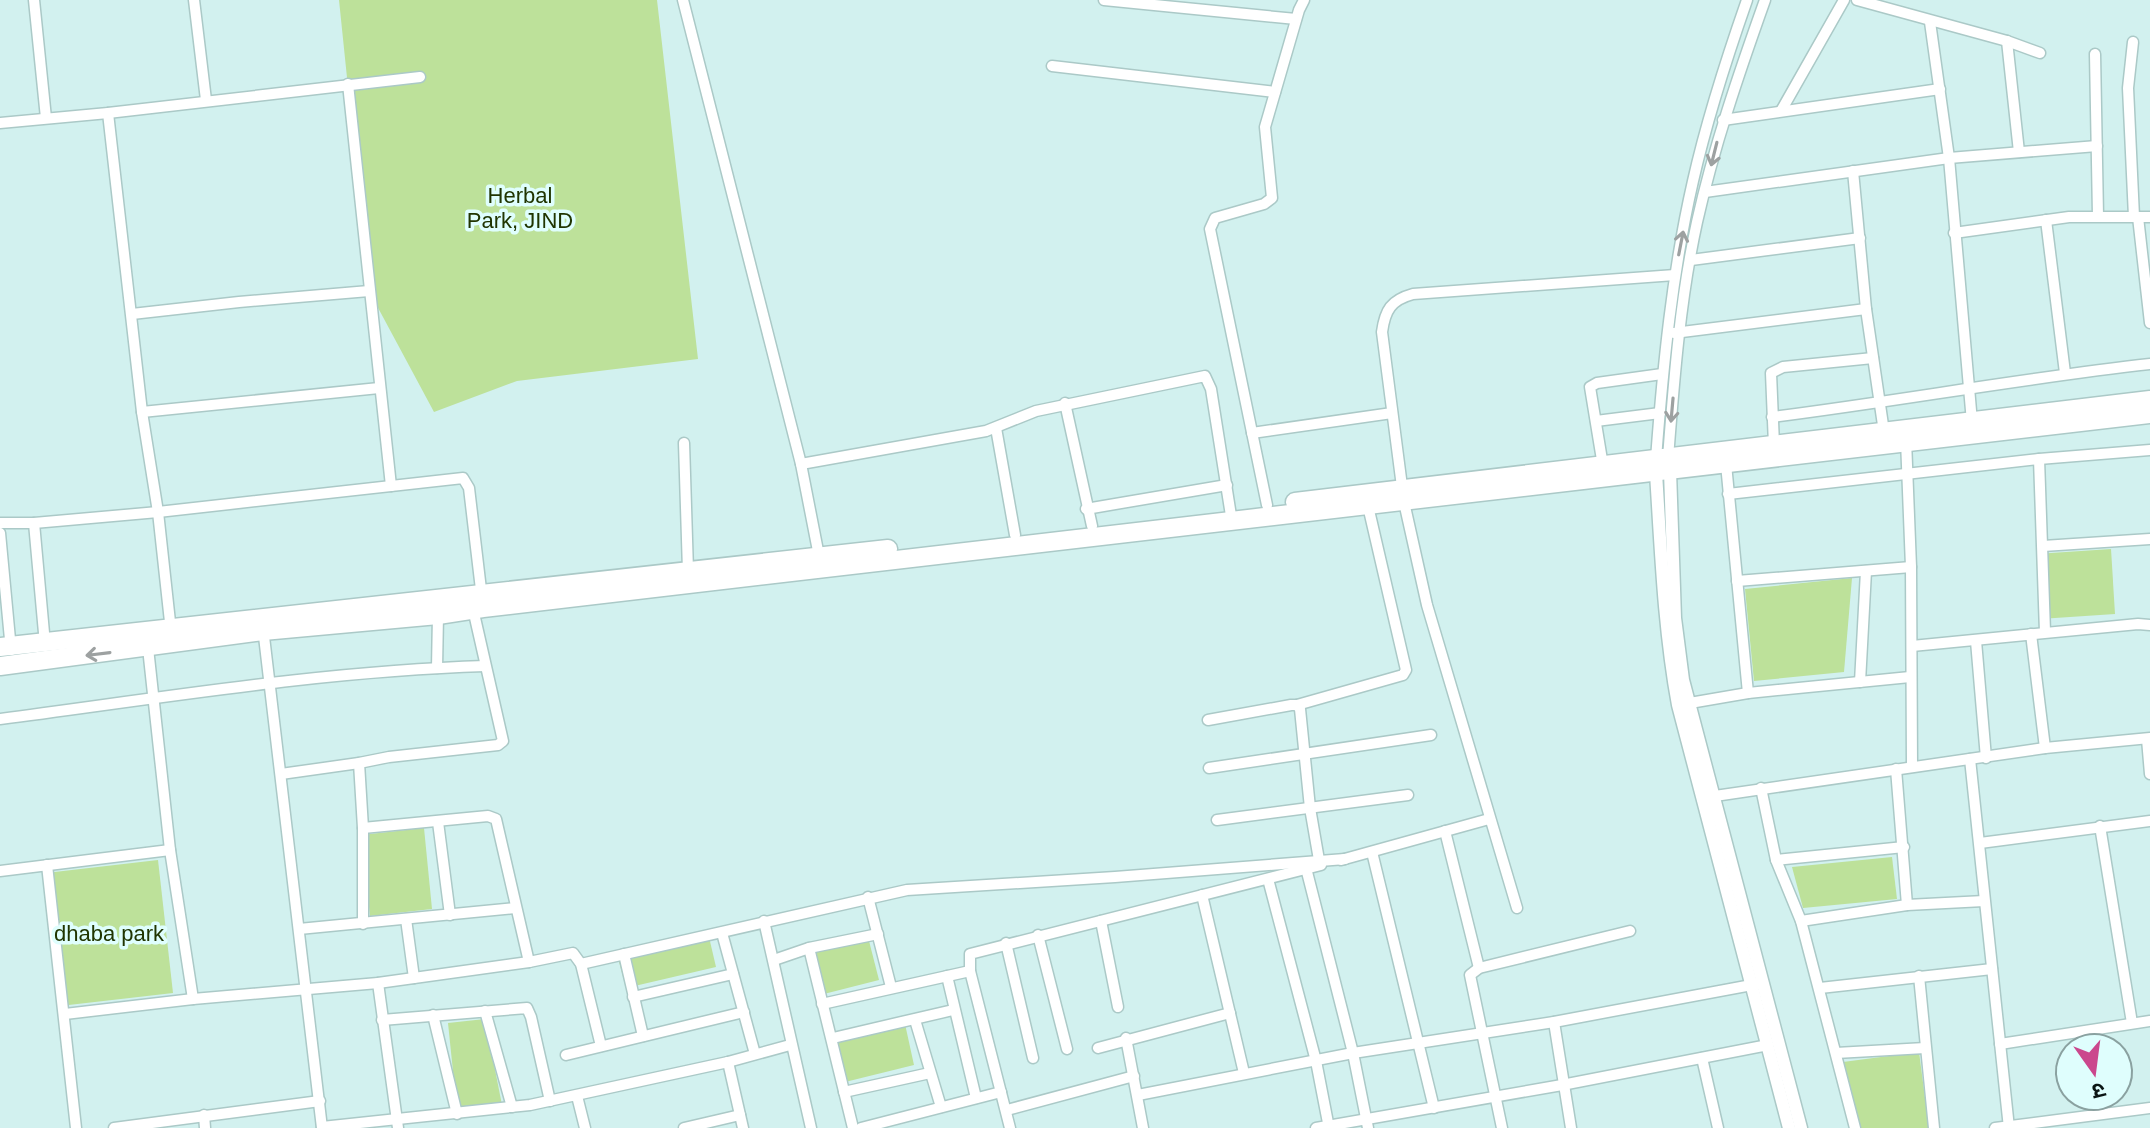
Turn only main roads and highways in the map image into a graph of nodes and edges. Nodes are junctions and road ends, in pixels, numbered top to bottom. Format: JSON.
{"nodes":[{"id":1,"x":2150,"y":400,"type":"edge"},
{"id":2,"x":2150,"y":414,"type":"edge"},
{"id":3,"x":1906,"y":436,"type":"junction"},
{"id":4,"x":1662,"y":465,"type":"junction"},
{"id":5,"x":1403,"y":496,"type":"junction"},
{"id":6,"x":1231,"y":516,"type":"junction"},
{"id":7,"x":479,"y":604,"type":"junction"},
{"id":8,"x":263,"y":625,"type":"junction"},
{"id":9,"x":172,"y":637,"type":"junction"},
{"id":10,"x":6,"y":656,"type":"edge"}],
"edges":[{"from":1,"to":3,"type":"highway"},
{"from":2,"to":3,"type":"highway"},
{"from":3,"to":4,"type":"highway"},
{"from":3,"to":4,"type":"highway"},
{"from":4,"to":5,"type":"highway"},
{"from":4,"to":5,"type":"highway"},
{"from":5,"to":6,"type":"highway"},
{"from":5,"to":6,"type":"highway"},
{"from":6,"to":7,"type":"highway"},
{"from":6,"to":7,"type":"highway"},
{"from":7,"to":8,"type":"highway"},
{"from":7,"to":8,"type":"highway"},
{"from":8,"to":9,"type":"highway"},
{"from":9,"to":10,"type":"highway"},
{"from":9,"to":10,"type":"highway","one_way":true}]}
